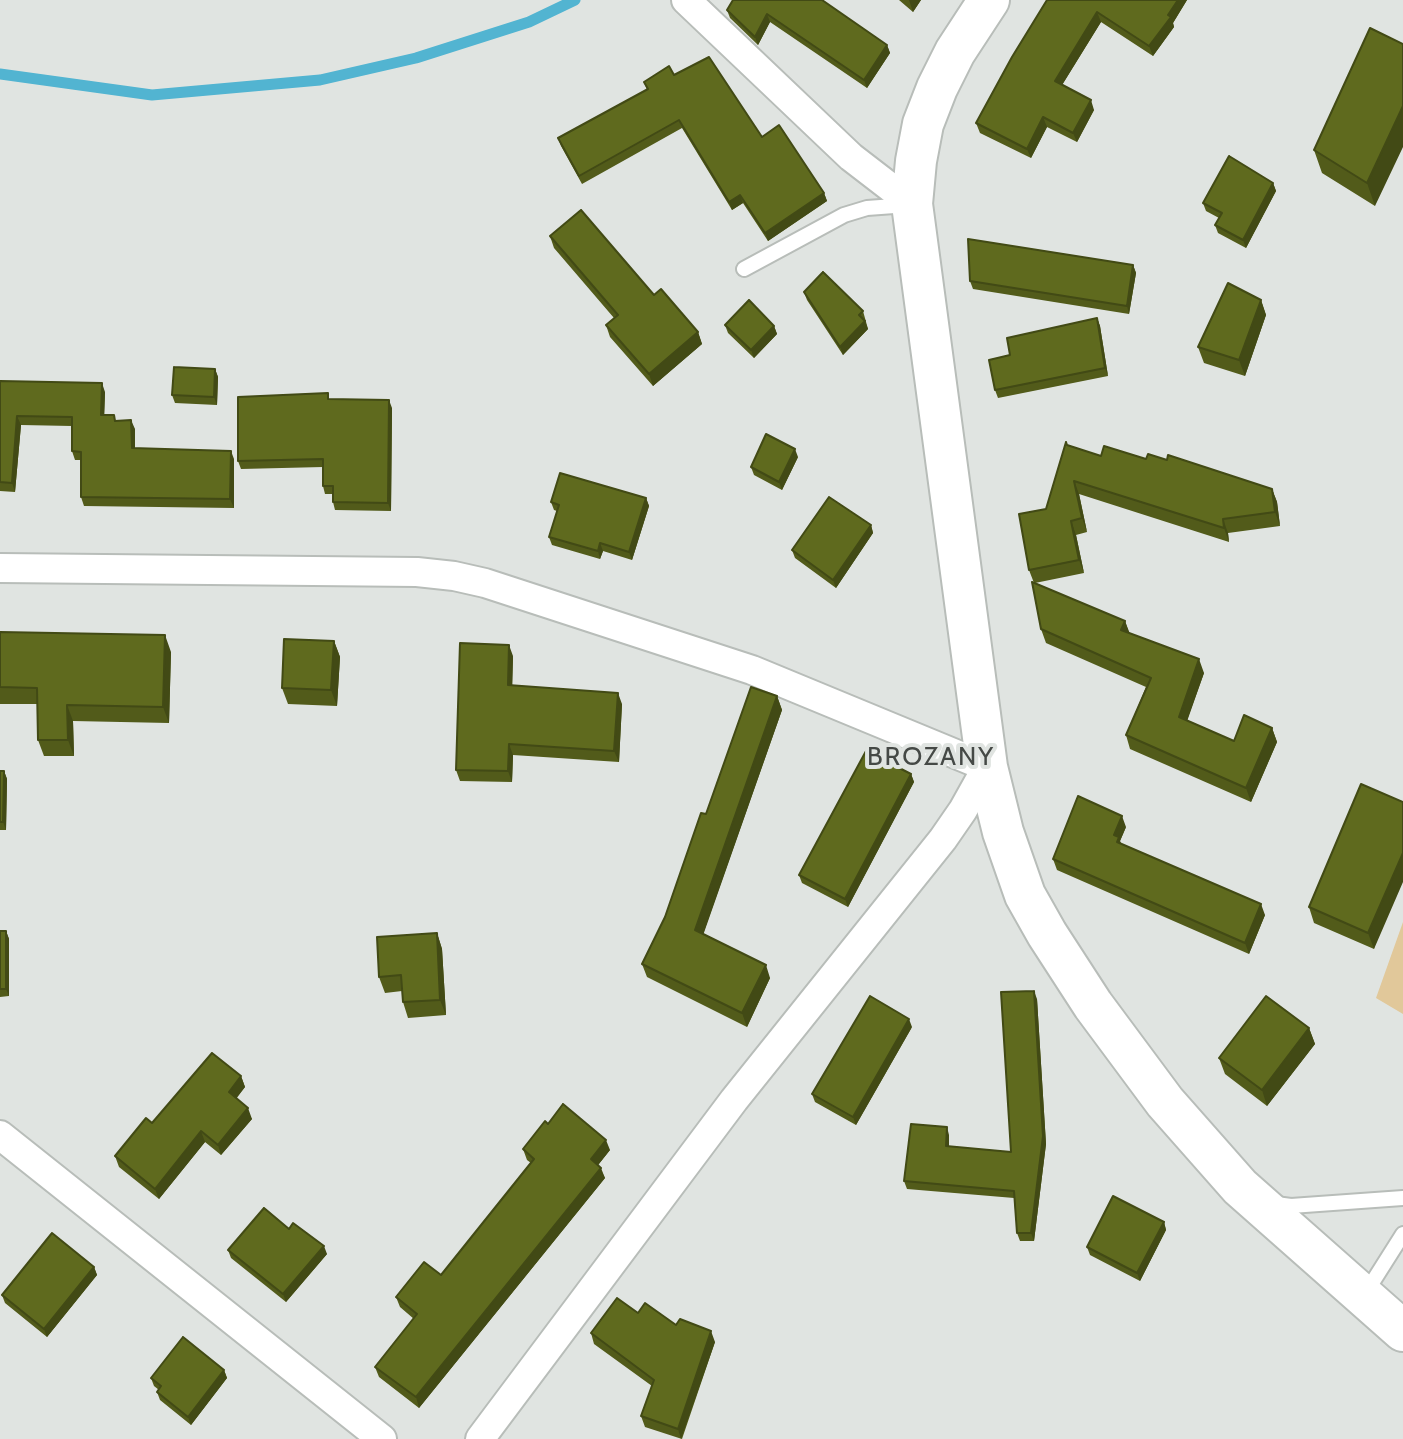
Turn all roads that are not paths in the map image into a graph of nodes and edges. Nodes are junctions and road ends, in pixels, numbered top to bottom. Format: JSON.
{"nodes":[{"id":1,"x":686,"y":0,"type":"edge"},
{"id":2,"x":989,"y":0,"type":"edge"},
{"id":3,"x":912,"y":204,"type":"junction"},
{"id":4,"x":744,"y":269,"type":"dead end"},
{"id":5,"x":0,"y":568,"type":"edge"},
{"id":6,"x":987,"y":767,"type":"junction"},
{"id":7,"x":0,"y":1135,"type":"edge"},
{"id":8,"x":1240,"y":1187,"type":"junction"},
{"id":9,"x":1403,"y":1198,"type":"edge"},
{"id":10,"x":1403,"y":1234,"type":"edge"},
{"id":11,"x":1363,"y":1297,"type":"junction"},
{"id":12,"x":1403,"y":1331,"type":"edge"},
{"id":13,"x":382,"y":1439,"type":"edge"},
{"id":14,"x":480,"y":1439,"type":"edge"}],
"edges":[{"from":1,"to":3,"type":"street"},
{"from":2,"to":3,"type":"street"},
{"from":3,"to":4,"type":"lane"},
{"from":3,"to":6,"type":"street"},
{"from":5,"to":6,"type":"street"},
{"from":6,"to":8,"type":"street"},
{"from":6,"to":14,"type":"street"},
{"from":7,"to":13,"type":"street"},
{"from":8,"to":9,"type":"lane"},
{"from":8,"to":11,"type":"street"},
{"from":10,"to":11,"type":"lane"},
{"from":11,"to":12,"type":"street"}]}
